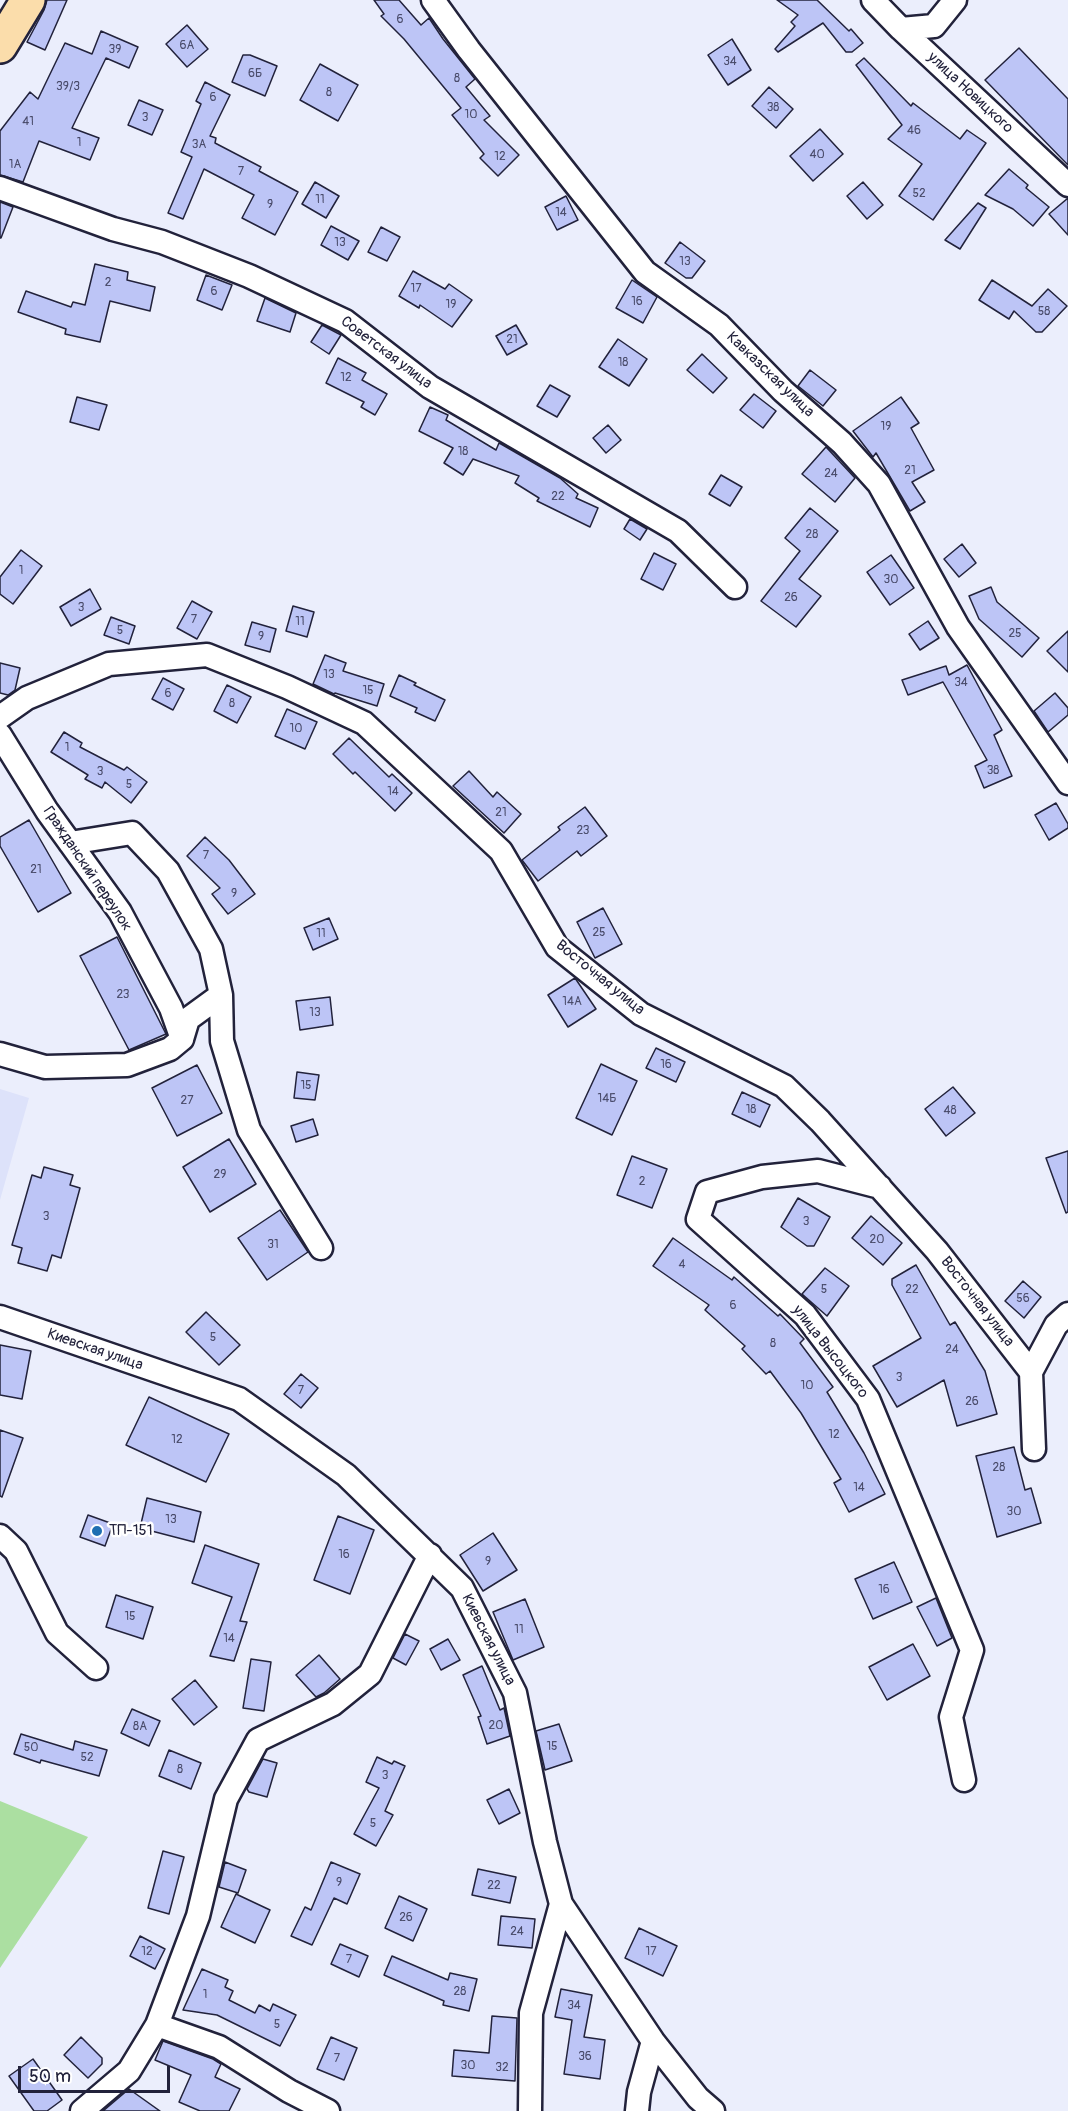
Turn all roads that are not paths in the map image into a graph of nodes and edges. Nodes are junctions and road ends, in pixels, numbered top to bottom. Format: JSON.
{"nodes":[{"id":1,"x":28,"y":0,"type":"edge"},
{"id":2,"x":433,"y":0,"type":"edge"},
{"id":3,"x":873,"y":0,"type":"edge"},
{"id":4,"x":955,"y":0,"type":"edge"},
{"id":5,"x":901,"y":29,"type":"junction"},
{"id":6,"x":0,"y":46,"type":"edge"},
{"id":7,"x":1068,"y":185,"type":"edge"},
{"id":8,"x":0,"y":188,"type":"edge"},
{"id":9,"x":735,"y":587,"type":"dead end"},
{"id":10,"x":0,"y":717,"type":"edge"},
{"id":11,"x":0,"y":735,"type":"edge"},
{"id":12,"x":1066,"y":775,"type":"edge"},
{"id":13,"x":70,"y":843,"type":"junction"},
{"id":14,"x":221,"y":995,"type":"junction"},
{"id":15,"x":182,"y":1039,"type":"junction"},
{"id":16,"x":0,"y":1054,"type":"edge"},
{"id":17,"x":880,"y":1187,"type":"junction"},
{"id":18,"x":321,"y":1248,"type":"dead end"},
{"id":19,"x":1068,"y":1314,"type":"edge"},
{"id":20,"x":0,"y":1317,"type":"edge"},
{"id":21,"x":1031,"y":1372,"type":"junction"},
{"id":22,"x":1034,"y":1449,"type":"dead end"},
{"id":23,"x":0,"y":1536,"type":"edge"},
{"id":24,"x":430,"y":1555,"type":"junction"},
{"id":25,"x":96,"y":1668,"type":"dead end"},
{"id":26,"x":964,"y":1780,"type":"dead end"},
{"id":27,"x":561,"y":1904,"type":"junction"},
{"id":28,"x":157,"y":2025,"type":"junction"},
{"id":29,"x":653,"y":2041,"type":"junction"},
{"id":30,"x":82,"y":2111,"type":"edge"},
{"id":31,"x":328,"y":2111,"type":"edge"},
{"id":32,"x":530,"y":2111,"type":"edge"},
{"id":33,"x":637,"y":2111,"type":"edge"},
{"id":34,"x":713,"y":2111,"type":"edge"}],
"edges":[{"from":1,"to":6,"type":"main road"},
{"from":2,"to":12,"type":"street","name":"Кавказская улица"},
{"from":3,"to":5,"type":"street","name":"улица Новицкого"},
{"from":4,"to":5,"type":"street"},
{"from":5,"to":7,"type":"street","name":"улица Новицкого"},
{"from":8,"to":9,"type":"street","name":"Советская улица"},
{"from":10,"to":17,"type":"street","name":"Восточная улица"},
{"from":11,"to":13,"type":"street","name":"Гражданский переулок"},
{"from":13,"to":14,"type":"street"},
{"from":13,"to":15,"type":"street","name":"Гражданский переулок"},
{"from":14,"to":15,"type":"street"},
{"from":14,"to":18,"type":"street"},
{"from":15,"to":16,"type":"street"},
{"from":17,"to":21,"type":"street","name":"Восточная улица"},
{"from":17,"to":26,"type":"street","name":"улица Высоцкого"},
{"from":19,"to":21,"type":"street"},
{"from":20,"to":24,"type":"street","name":"Киевская улица"},
{"from":21,"to":22,"type":"street"},
{"from":23,"to":25,"type":"street"},
{"from":24,"to":27,"type":"street","name":"Киевская улица"},
{"from":24,"to":28,"type":"street"},
{"from":27,"to":29,"type":"street","name":"Киевская улица"},
{"from":27,"to":32,"type":"street"},
{"from":28,"to":30,"type":"street"},
{"from":28,"to":31,"type":"street"},
{"from":29,"to":33,"type":"street"},
{"from":29,"to":34,"type":"street","name":"Киевская улица"}]}
